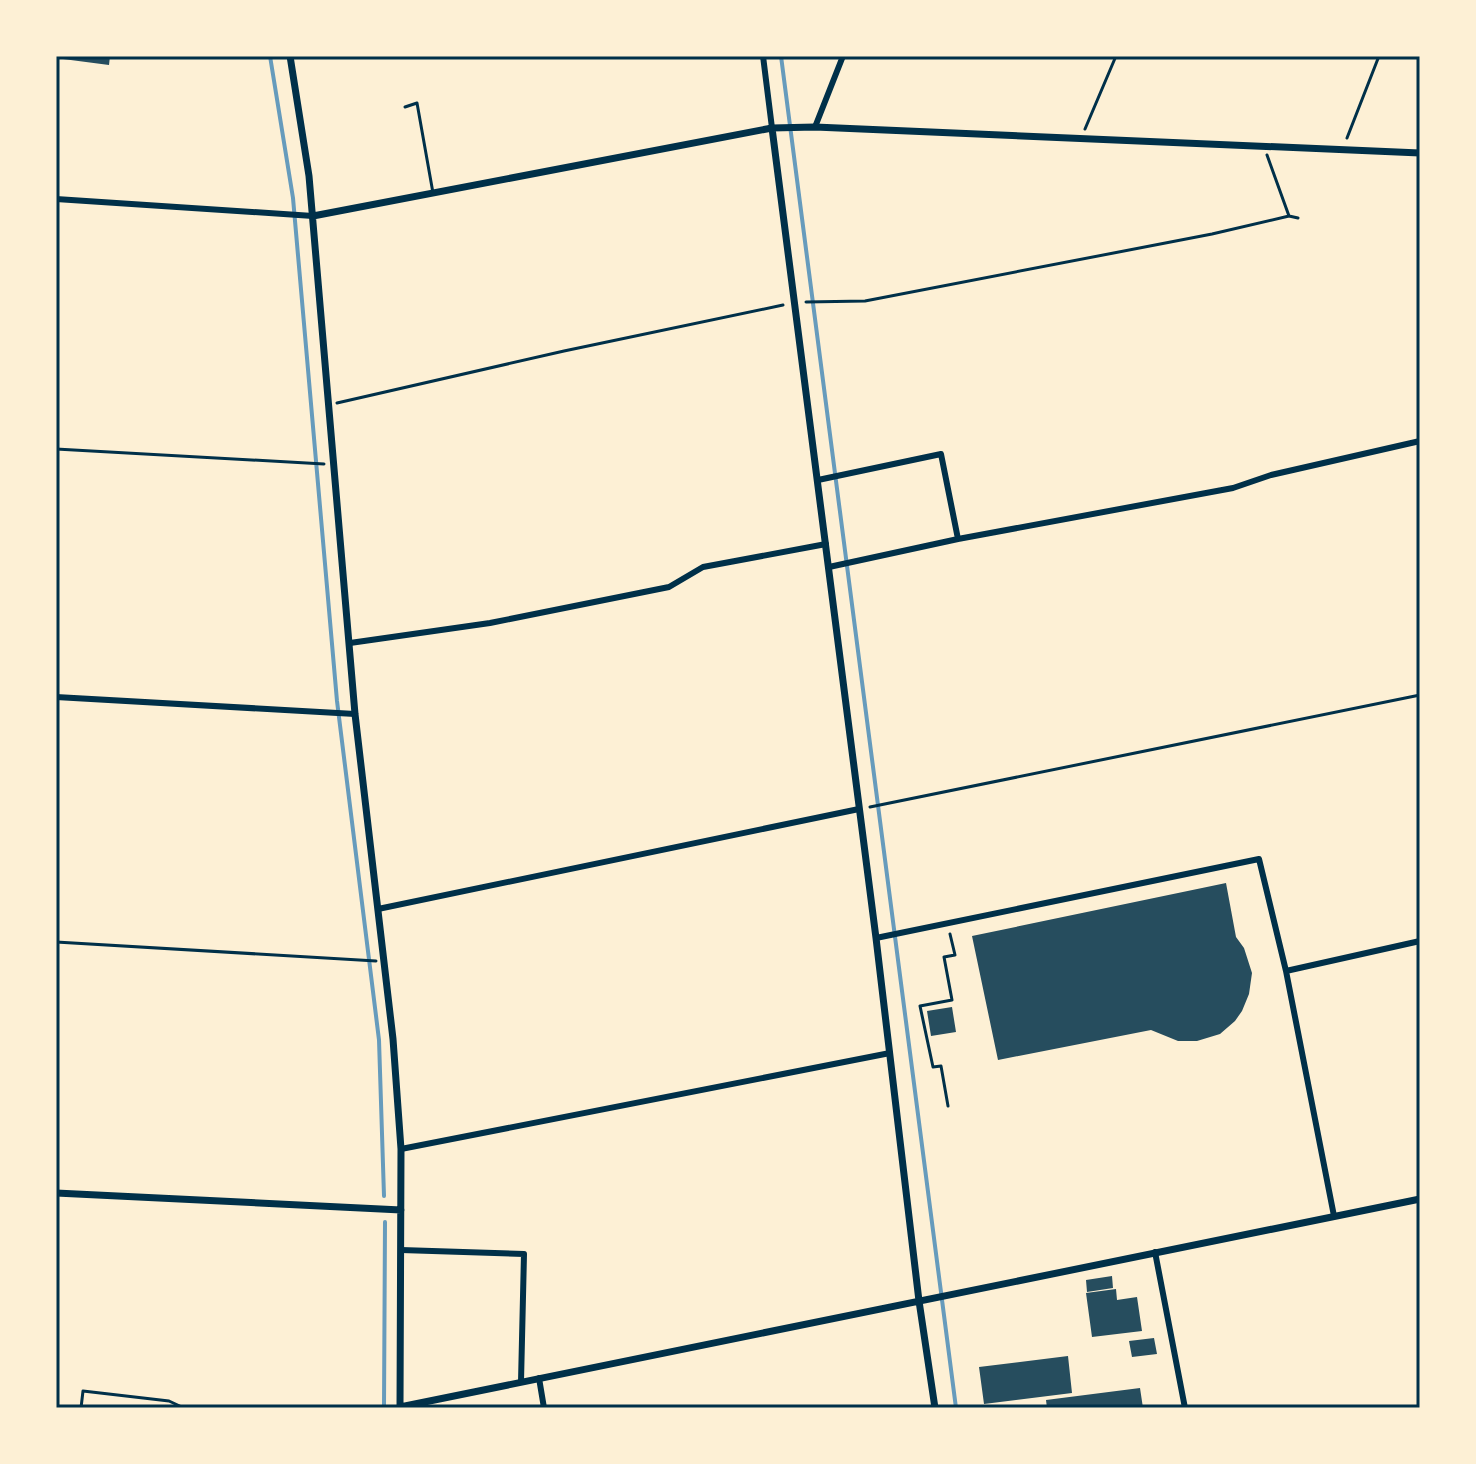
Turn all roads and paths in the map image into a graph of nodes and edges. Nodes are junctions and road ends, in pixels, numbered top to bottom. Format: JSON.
{"nodes":[{"id":1,"x":290,"y":56,"type":"edge"},
{"id":2,"x":763,"y":56,"type":"edge"},
{"id":3,"x":843,"y":56,"type":"edge"},
{"id":4,"x":1116,"y":56,"type":"edge"},
{"id":5,"x":1379,"y":56,"type":"edge"},
{"id":6,"x":405,"y":107,"type":"dead end"},
{"id":7,"x":815,"y":127,"type":"junction"},
{"id":8,"x":776,"y":128,"type":"junction"},
{"id":9,"x":1079,"y":139,"type":"junction"},
{"id":10,"x":1264,"y":148,"type":"junction"},
{"id":11,"x":1343,"y":149,"type":"junction"},
{"id":12,"x":1420,"y":153,"type":"edge"},
{"id":13,"x":433,"y":193,"type":"junction"},
{"id":14,"x":56,"y":199,"type":"edge"},
{"id":15,"x":309,"y":215,"type":"junction"},
{"id":16,"x":1289,"y":216,"type":"junction"},
{"id":17,"x":1298,"y":218,"type":"dead end"},
{"id":18,"x":796,"y":303,"type":"junction"},
{"id":19,"x":330,"y":405,"type":"junction"},
{"id":20,"x":1420,"y":441,"type":"edge"},
{"id":21,"x":56,"y":449,"type":"edge"},
{"id":22,"x":327,"y":464,"type":"dead end"},
{"id":23,"x":818,"y":480,"type":"junction"},
{"id":24,"x":958,"y":539,"type":"junction"},
{"id":25,"x":826,"y":544,"type":"junction"},
{"id":26,"x":829,"y":567,"type":"junction"},
{"id":27,"x":350,"y":643,"type":"junction"},
{"id":28,"x":1420,"y":695,"type":"edge"},
{"id":29,"x":56,"y":697,"type":"edge"},
{"id":30,"x":352,"y":714,"type":"junction"},
{"id":31,"x":859,"y":809,"type":"junction"},
{"id":32,"x":378,"y":909,"type":"junction"},
{"id":33,"x":948,"y":923,"type":"junction"},
{"id":34,"x":876,"y":938,"type":"junction"},
{"id":35,"x":1419,"y":941,"type":"edge"},
{"id":36,"x":56,"y":942,"type":"edge"},
{"id":37,"x":1420,"y":951,"type":"edge"},
{"id":38,"x":379,"y":961,"type":"dead end"},
{"id":39,"x":1286,"y":971,"type":"junction"},
{"id":40,"x":890,"y":1053,"type":"junction"},
{"id":41,"x":948,"y":1106,"type":"dead end"},
{"id":42,"x":401,"y":1149,"type":"junction"},
{"id":43,"x":56,"y":1193,"type":"edge"},
{"id":44,"x":1420,"y":1199,"type":"edge"},
{"id":45,"x":401,"y":1210,"type":"junction"},
{"id":46,"x":1334,"y":1216,"type":"junction"},
{"id":47,"x":401,"y":1250,"type":"junction"},
{"id":48,"x":1155,"y":1252,"type":"junction"},
{"id":49,"x":919,"y":1301,"type":"junction"},
{"id":50,"x":539,"y":1378,"type":"junction"},
{"id":51,"x":521,"y":1382,"type":"junction"},
{"id":52,"x":400,"y":1407,"type":"edge"},
{"id":53,"x":81,"y":1408,"type":"edge"},
{"id":54,"x":184,"y":1408,"type":"edge"},
{"id":55,"x":544,"y":1408,"type":"edge"},
{"id":56,"x":935,"y":1408,"type":"edge"},
{"id":57,"x":1185,"y":1408,"type":"edge"}],
"edges":[{"from":1,"to":15,"type":"street"},
{"from":2,"to":8,"type":"street"},
{"from":3,"to":7,"type":"street"},
{"from":4,"to":9,"type":"path"},
{"from":5,"to":11,"type":"path"},
{"from":6,"to":13,"type":"lane"},
{"from":7,"to":8,"type":"street"},
{"from":7,"to":9,"type":"street"},
{"from":8,"to":13,"type":"street"},
{"from":8,"to":18,"type":"street"},
{"from":9,"to":10,"type":"street"},
{"from":10,"to":11,"type":"street"},
{"from":10,"to":16,"type":"path"},
{"from":11,"to":12,"type":"street"},
{"from":13,"to":15,"type":"street"},
{"from":14,"to":15,"type":"street"},
{"from":15,"to":19,"type":"street"},
{"from":16,"to":17,"type":"path"},
{"from":16,"to":18,"type":"path"},
{"from":18,"to":19,"type":"path"},
{"from":18,"to":23,"type":"street"},
{"from":19,"to":27,"type":"street"},
{"from":20,"to":24,"type":"street"},
{"from":21,"to":22,"type":"path"},
{"from":23,"to":24,"type":"street"},
{"from":23,"to":25,"type":"street"},
{"from":24,"to":26,"type":"street"},
{"from":25,"to":26,"type":"street"},
{"from":25,"to":27,"type":"street"},
{"from":26,"to":31,"type":"street"},
{"from":27,"to":30,"type":"street"},
{"from":28,"to":31,"type":"path"},
{"from":29,"to":30,"type":"street"},
{"from":30,"to":32,"type":"street"},
{"from":31,"to":32,"type":"street"},
{"from":31,"to":34,"type":"street"},
{"from":32,"to":42,"type":"street"},
{"from":33,"to":34,"type":"street"},
{"from":33,"to":39,"type":"street"},
{"from":33,"to":41,"type":"path"},
{"from":34,"to":40,"type":"street"},
{"from":35,"to":37,"type":"street"},
{"from":35,"to":39,"type":"street"},
{"from":36,"to":38,"type":"path"},
{"from":39,"to":46,"type":"street"},
{"from":40,"to":42,"type":"street"},
{"from":40,"to":49,"type":"street"},
{"from":42,"to":45,"type":"street"},
{"from":43,"to":45,"type":"street"},
{"from":44,"to":46,"type":"street"},
{"from":45,"to":47,"type":"street"},
{"from":46,"to":48,"type":"street"},
{"from":47,"to":51,"type":"street"},
{"from":47,"to":52,"type":"street"},
{"from":48,"to":49,"type":"street"},
{"from":48,"to":57,"type":"street"},
{"from":49,"to":50,"type":"street"},
{"from":49,"to":56,"type":"street"},
{"from":50,"to":51,"type":"street"},
{"from":50,"to":55,"type":"street"},
{"from":51,"to":52,"type":"street"},
{"from":53,"to":54,"type":"path"}]}
